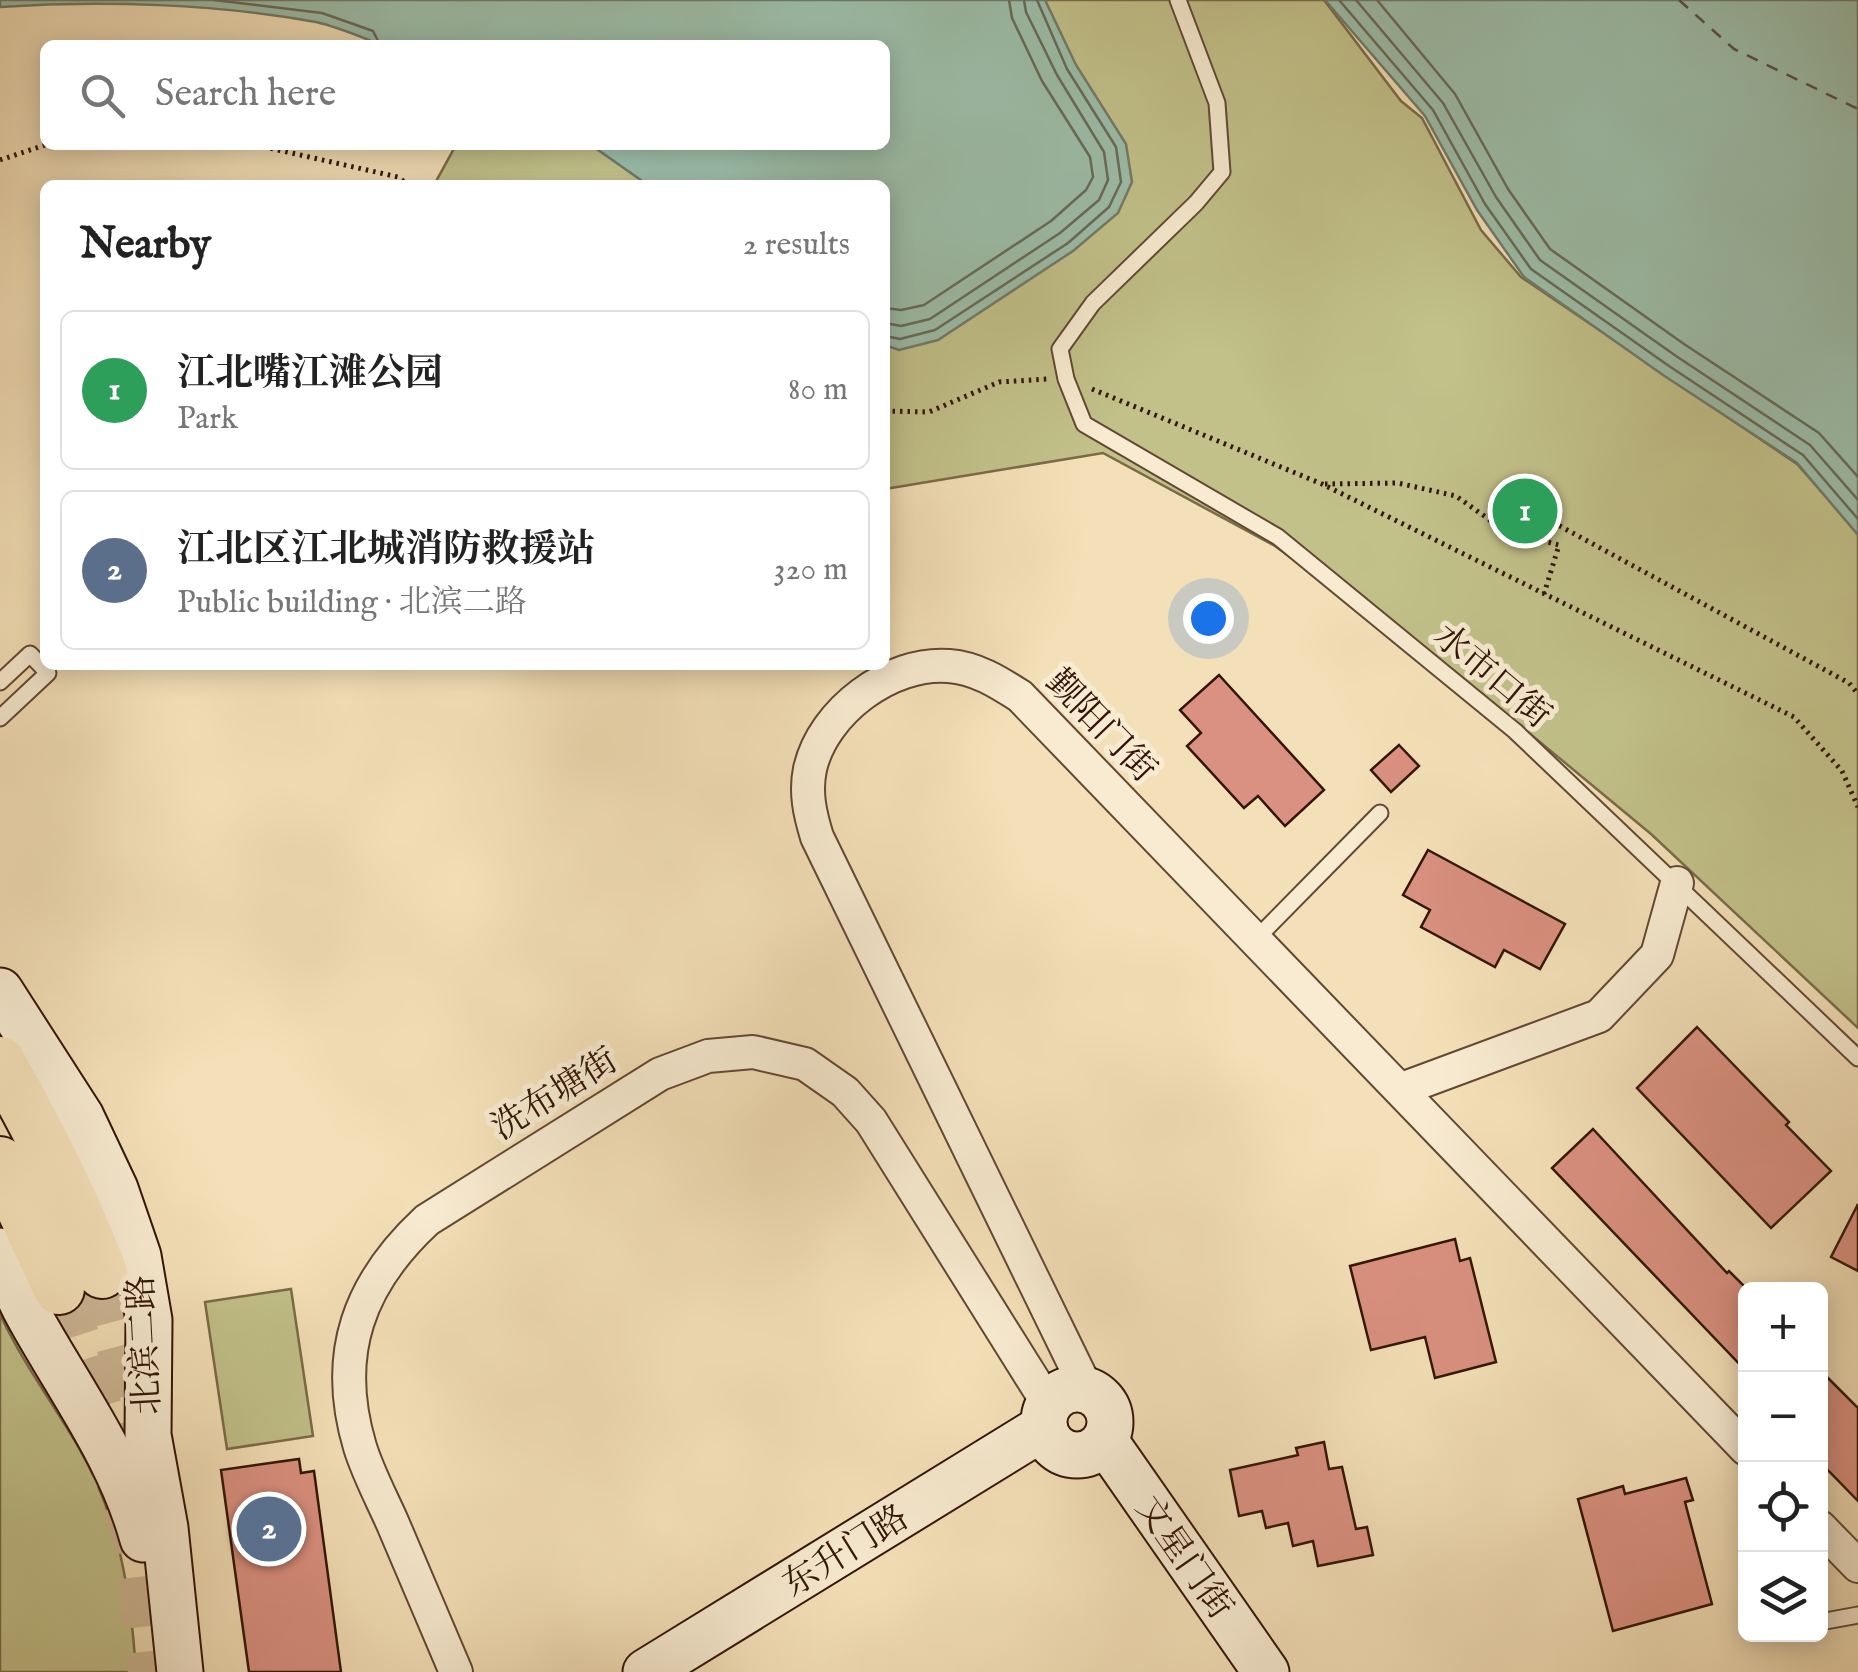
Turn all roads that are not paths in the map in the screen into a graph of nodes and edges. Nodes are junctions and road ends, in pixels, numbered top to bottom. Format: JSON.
{"nodes":[{"id":1,"x":1178,"y":0,"type":"edge"},
{"id":2,"x":40,"y":665,"type":"edge"},
{"id":3,"x":45,"y":670,"type":"edge"},
{"id":4,"x":0,"y":682,"type":"edge"},
{"id":5,"x":0,"y":718,"type":"edge"},
{"id":6,"x":1380,"y":813,"type":"dead end"},
{"id":7,"x":1678,"y":883,"type":"junction"},
{"id":8,"x":1254,"y":941,"type":"junction"},
{"id":9,"x":0,"y":991,"type":"edge"},
{"id":10,"x":1858,"y":1058,"type":"edge"},
{"id":11,"x":0,"y":1062,"type":"edge"},
{"id":12,"x":1402,"y":1089,"type":"junction"},
{"id":13,"x":0,"y":1162,"type":"edge"},
{"id":14,"x":906,"y":1173,"type":"junction"},
{"id":15,"x":1006,"y":1228,"type":"junction"},
{"id":16,"x":0,"y":1250,"type":"edge"},
{"id":17,"x":150,"y":1320,"type":"junction"},
{"id":18,"x":54,"y":1360,"type":"junction"},
{"id":19,"x":1069,"y":1428,"type":"junction"},
{"id":20,"x":1738,"y":1440,"type":"edge"},
{"id":21,"x":1828,"y":1535,"type":"edge"},
{"id":22,"x":1858,"y":1566,"type":"edge"},
{"id":23,"x":1858,"y":1615,"type":"edge"},
{"id":24,"x":1828,"y":1621,"type":"edge"},
{"id":25,"x":159,"y":1672,"type":"edge"},
{"id":26,"x":180,"y":1672,"type":"edge"},
{"id":27,"x":456,"y":1672,"type":"edge"},
{"id":28,"x":646,"y":1672,"type":"edge"},
{"id":29,"x":700,"y":1672,"type":"edge"},
{"id":30,"x":1232,"y":1672,"type":"edge"},
{"id":31,"x":1266,"y":1672,"type":"edge"}],
"edges":[{"from":1,"to":7,"type":"lane","name":"水市口街"},
{"from":2,"to":4,"type":"lane"},
{"from":3,"to":5,"type":"lane"},
{"from":6,"to":8,"type":"lane"},
{"from":7,"to":10,"type":"lane","name":"水市口街"},
{"from":7,"to":12,"type":"street"},
{"from":8,"to":12,"type":"street","name":"觐阳门街"},
{"from":8,"to":15,"type":"street","name":"觐阳门街"},
{"from":9,"to":17,"type":"street","name":"北滨二路"},
{"from":11,"to":13,"type":"main road","name":"北滨二路"},
{"from":12,"to":20,"type":"street","name":"觐阳门街"},
{"from":14,"to":15,"type":"street"},
{"from":14,"to":19,"type":"street","name":"洗布塘街"},
{"from":14,"to":27,"type":"street","name":"洗布塘街"},
{"from":15,"to":19,"type":"street","name":"觐阳门街"},
{"from":16,"to":18,"type":"street","name":"北滨二路"},
{"from":17,"to":18,"type":"street"},
{"from":17,"to":26,"type":"street","name":"北滨二路"},
{"from":18,"to":25,"type":"street","name":"北滨二路"},
{"from":19,"to":28,"type":"street","name":"东升门路"},
{"from":19,"to":29,"type":"street","name":"东升门路"},
{"from":19,"to":30,"type":"street","name":"文星门街"},
{"from":19,"to":31,"type":"street","name":"文星门街"},
{"from":21,"to":22,"type":"street"},
{"from":23,"to":24,"type":"lane"}]}
